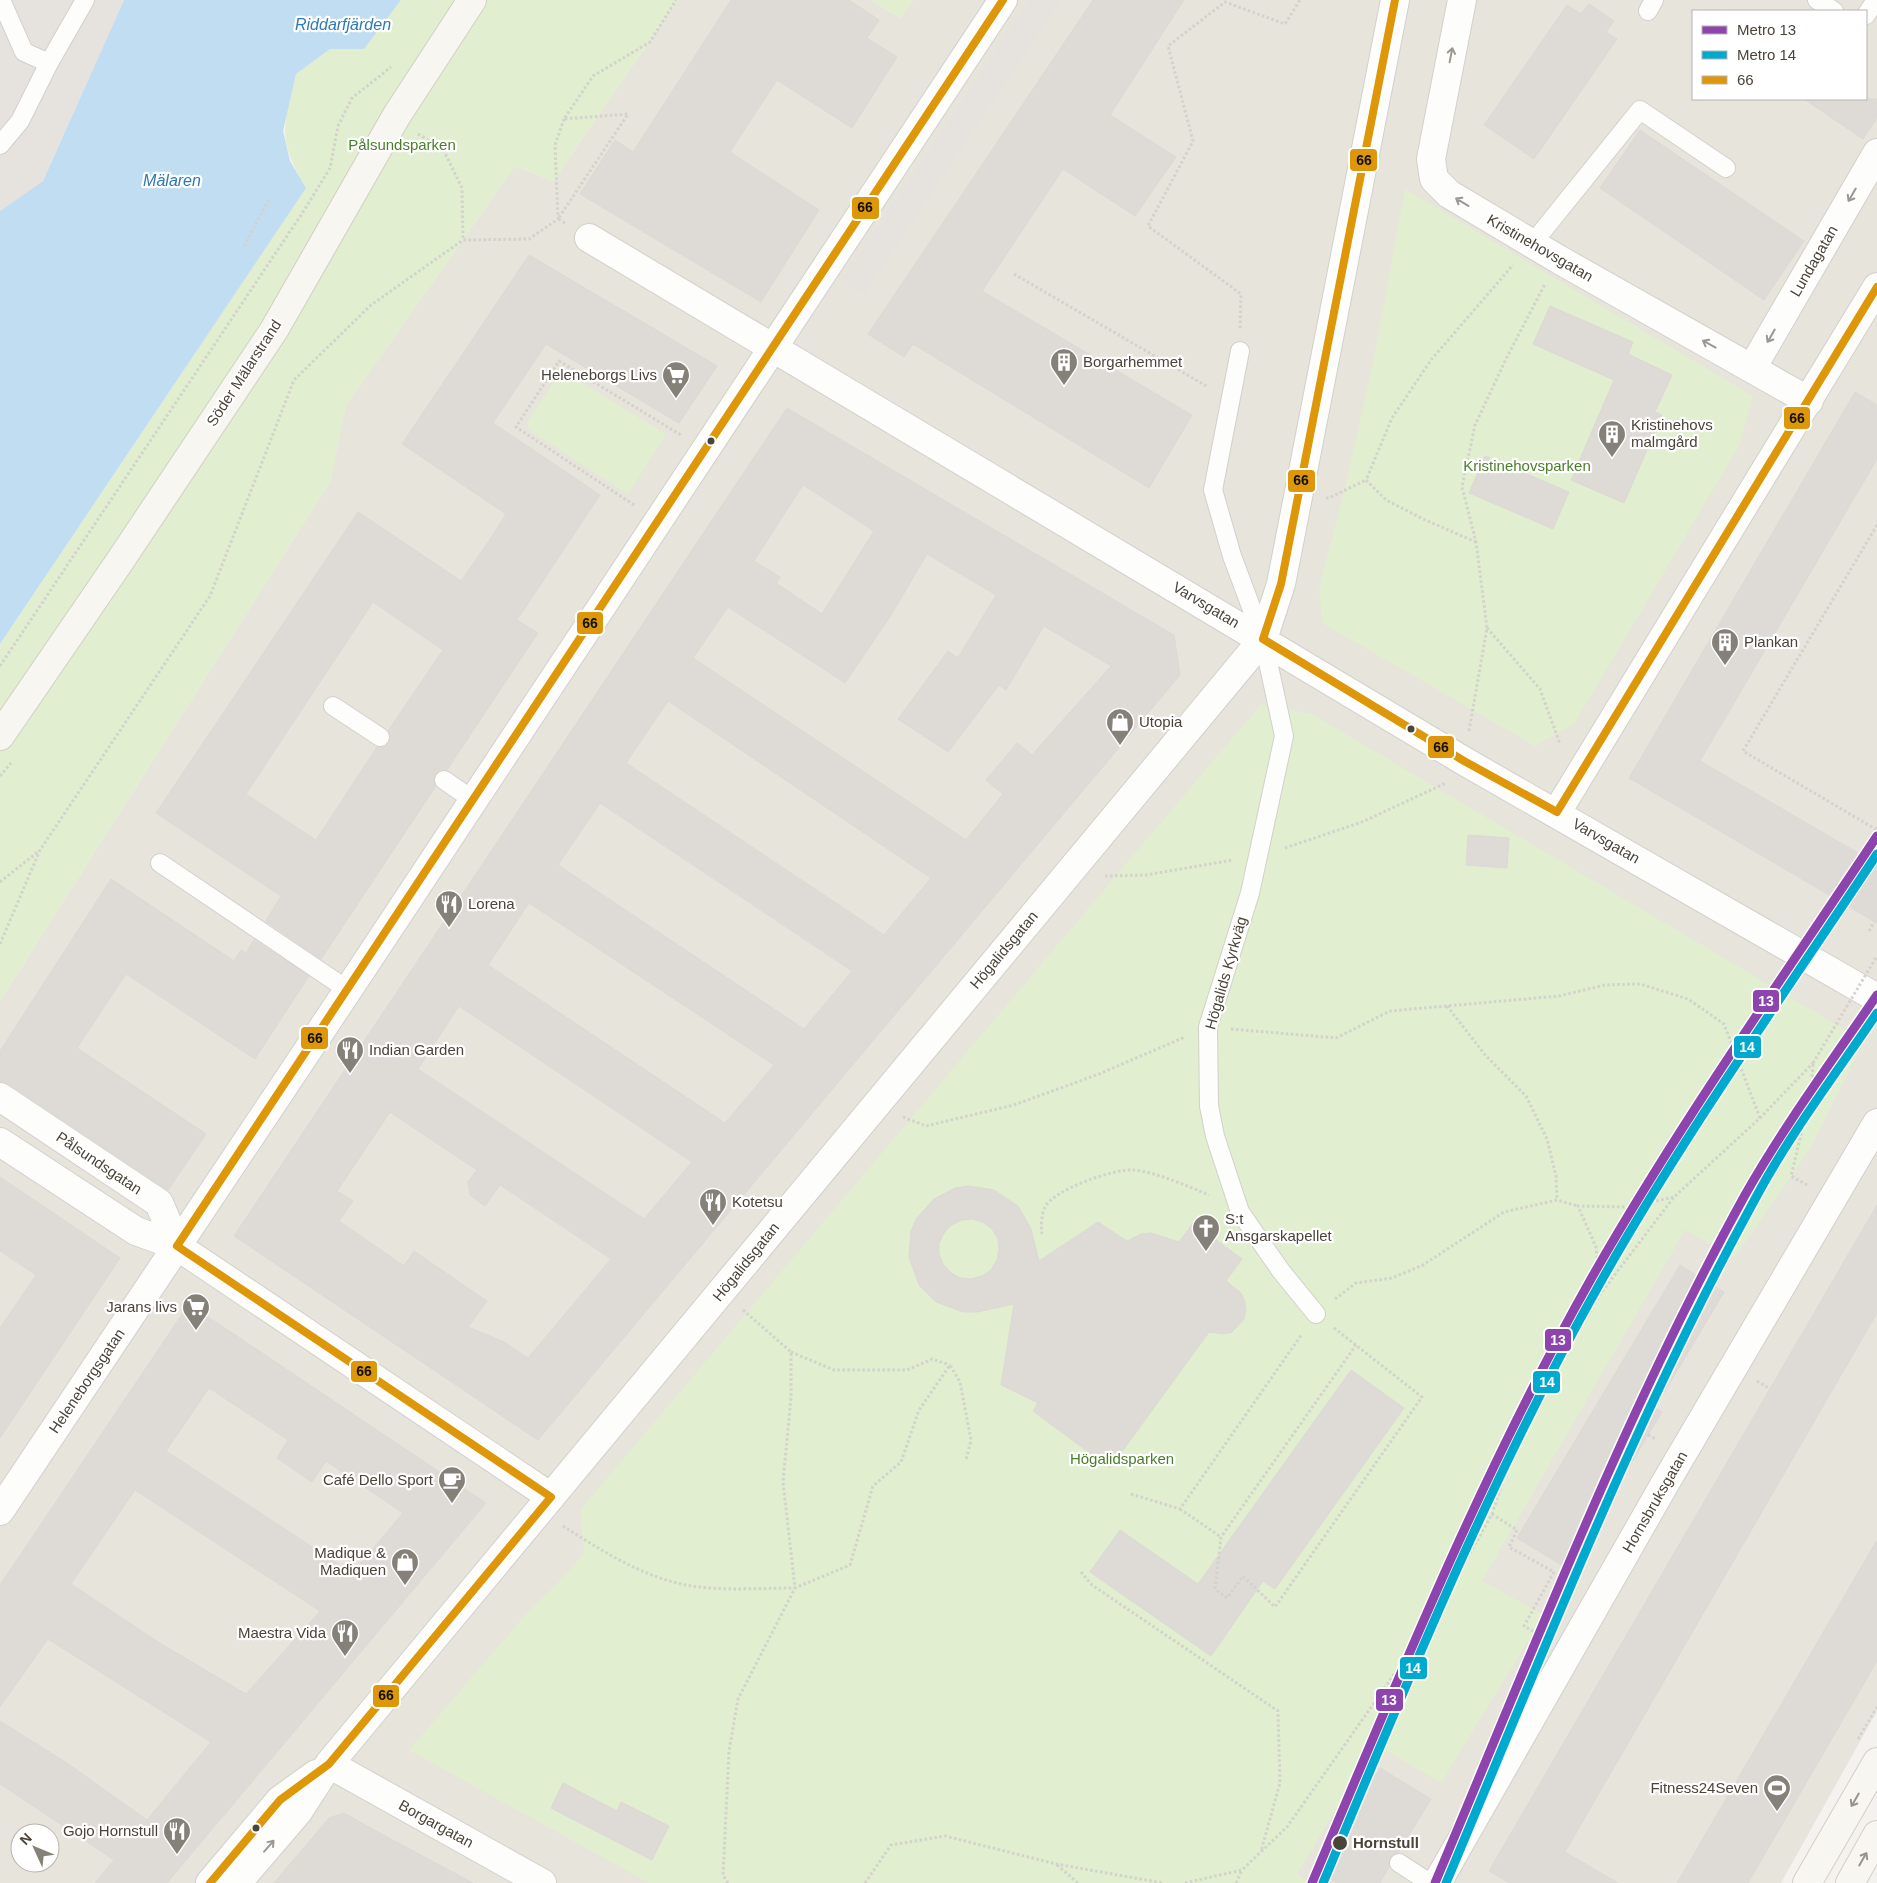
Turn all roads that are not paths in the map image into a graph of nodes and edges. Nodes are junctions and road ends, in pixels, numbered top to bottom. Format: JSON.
{"nodes":[{"id":1,"x":1,"y":0,"type":"edge"},
{"id":2,"x":85,"y":0,"type":"edge"},
{"id":3,"x":472,"y":0,"type":"edge"},
{"id":4,"x":1003,"y":0,"type":"edge"},
{"id":5,"x":1395,"y":0,"type":"edge"},
{"id":6,"x":1462,"y":0,"type":"edge"},
{"id":7,"x":1817,"y":0,"type":"edge"},
{"id":8,"x":1876,"y":0,"type":"edge"},
{"id":9,"x":1832,"y":10,"type":"edge"},
{"id":10,"x":1867,"y":14,"type":"edge"},
{"id":11,"x":49,"y":63,"type":"junction"},
{"id":12,"x":0,"y":146,"type":"edge"},
{"id":13,"x":1877,"y":153,"type":"edge"},
{"id":14,"x":1726,"y":168,"type":"dead end"},
{"id":15,"x":589,"y":238,"type":"dead end"},
{"id":16,"x":1532,"y":244,"type":"junction"},
{"id":17,"x":1874,"y":300,"type":"edge"},
{"id":18,"x":771,"y":348,"type":"junction"},
{"id":19,"x":1240,"y":352,"type":"road end"},
{"id":20,"x":1752,"y":368,"type":"junction"},
{"id":21,"x":1809,"y":401,"type":"junction"},
{"id":22,"x":1263,"y":639,"type":"junction"},
{"id":23,"x":334,"y":706,"type":"dead end"},
{"id":24,"x":0,"y":736,"type":"edge"},
{"id":25,"x":380,"y":737,"type":"dead end"},
{"id":26,"x":444,"y":780,"type":"dead end"},
{"id":27,"x":473,"y":800,"type":"junction"},
{"id":28,"x":1557,"y":812,"type":"junction"},
{"id":29,"x":160,"y":863,"type":"dead end"},
{"id":30,"x":348,"y":990,"type":"junction"},
{"id":31,"x":1877,"y":998,"type":"edge"},
{"id":32,"x":0,"y":1097,"type":"edge"},
{"id":33,"x":1877,"y":1123,"type":"edge"},
{"id":34,"x":0,"y":1142,"type":"edge"},
{"id":35,"x":177,"y":1246,"type":"junction"},
{"id":36,"x":1316,"y":1314,"type":"road end"},
{"id":37,"x":545,"y":1504,"type":"junction"},
{"id":38,"x":0,"y":1511,"type":"edge"},
{"id":39,"x":1877,"y":1762,"type":"edge"},
{"id":40,"x":329,"y":1764,"type":"junction"},
{"id":41,"x":1877,"y":1835,"type":"edge"},
{"id":42,"x":1399,"y":1863,"type":"dead end"},
{"id":43,"x":210,"y":1883,"type":"edge"},
{"id":44,"x":237,"y":1883,"type":"edge"},
{"id":45,"x":542,"y":1883,"type":"edge"},
{"id":46,"x":1430,"y":1883,"type":"edge"},
{"id":47,"x":1437,"y":1883,"type":"edge"},
{"id":48,"x":1807,"y":1883,"type":"edge"},
{"id":49,"x":1850,"y":1883,"type":"edge"}],
"edges":[{"from":1,"to":11,"type":"lane"},
{"from":2,"to":11,"type":"lane"},
{"from":3,"to":24,"type":"street","name":"Söder Mälarstrand"},
{"from":4,"to":18,"type":"street","name":"Heleneborgsgatan"},
{"from":5,"to":22,"type":"street","name":"Högalidsgatan"},
{"from":16,"to":6,"type":"street","name":"Kristinehovsgatan","one_way":true},
{"from":7,"to":9,"type":"lane"},
{"from":8,"to":10,"type":"lane"},
{"from":11,"to":12,"type":"lane"},
{"from":13,"to":20,"type":"street","name":"Lundagatan","one_way":true},
{"from":14,"to":16,"type":"lane"},
{"from":15,"to":18,"type":"street","name":"Varvsgatan"},
{"from":20,"to":16,"type":"street","name":"Kristinehovsgatan","one_way":true},
{"from":17,"to":21,"type":"street"},
{"from":18,"to":22,"type":"street","name":"Varvsgatan"},
{"from":18,"to":27,"type":"street","name":"Heleneborgsgatan"},
{"from":19,"to":22,"type":"lane","name":"Högalids Kyrkväg"},
{"from":20,"to":21,"type":"street","name":"Kristinehovsgatan"},
{"from":21,"to":28,"type":"street"},
{"from":22,"to":28,"type":"street","name":"Varvsgatan"},
{"from":22,"to":36,"type":"lane","name":"Högalids Kyrkväg"},
{"from":22,"to":37,"type":"street","name":"Högalidsgatan"},
{"from":23,"to":25,"type":"lane"},
{"from":26,"to":27,"type":"lane"},
{"from":27,"to":30,"type":"street","name":"Heleneborgsgatan"},
{"from":28,"to":31,"type":"street","name":"Varvsgatan"},
{"from":29,"to":30,"type":"lane"},
{"from":30,"to":35,"type":"street","name":"Heleneborgsgatan"},
{"from":32,"to":35,"type":"street","name":"Pålsundsgatan"},
{"from":33,"to":47,"type":"street","name":"Hornsbruksgatan"},
{"from":34,"to":35,"type":"street"},
{"from":35,"to":37,"type":"street"},
{"from":35,"to":38,"type":"street","name":"Heleneborgsgatan"},
{"from":37,"to":40,"type":"street","name":"Högalidsgatan"},
{"from":39,"to":48,"type":"street","one_way":true},
{"from":40,"to":43,"type":"street","name":"Högalidsgatan"},
{"from":44,"to":40,"type":"street","name":"Högalidsgatan","one_way":true},
{"from":40,"to":45,"type":"street","name":"Borgargatan"},
{"from":49,"to":41,"type":"street","one_way":true},
{"from":42,"to":46,"type":"lane"}]}
